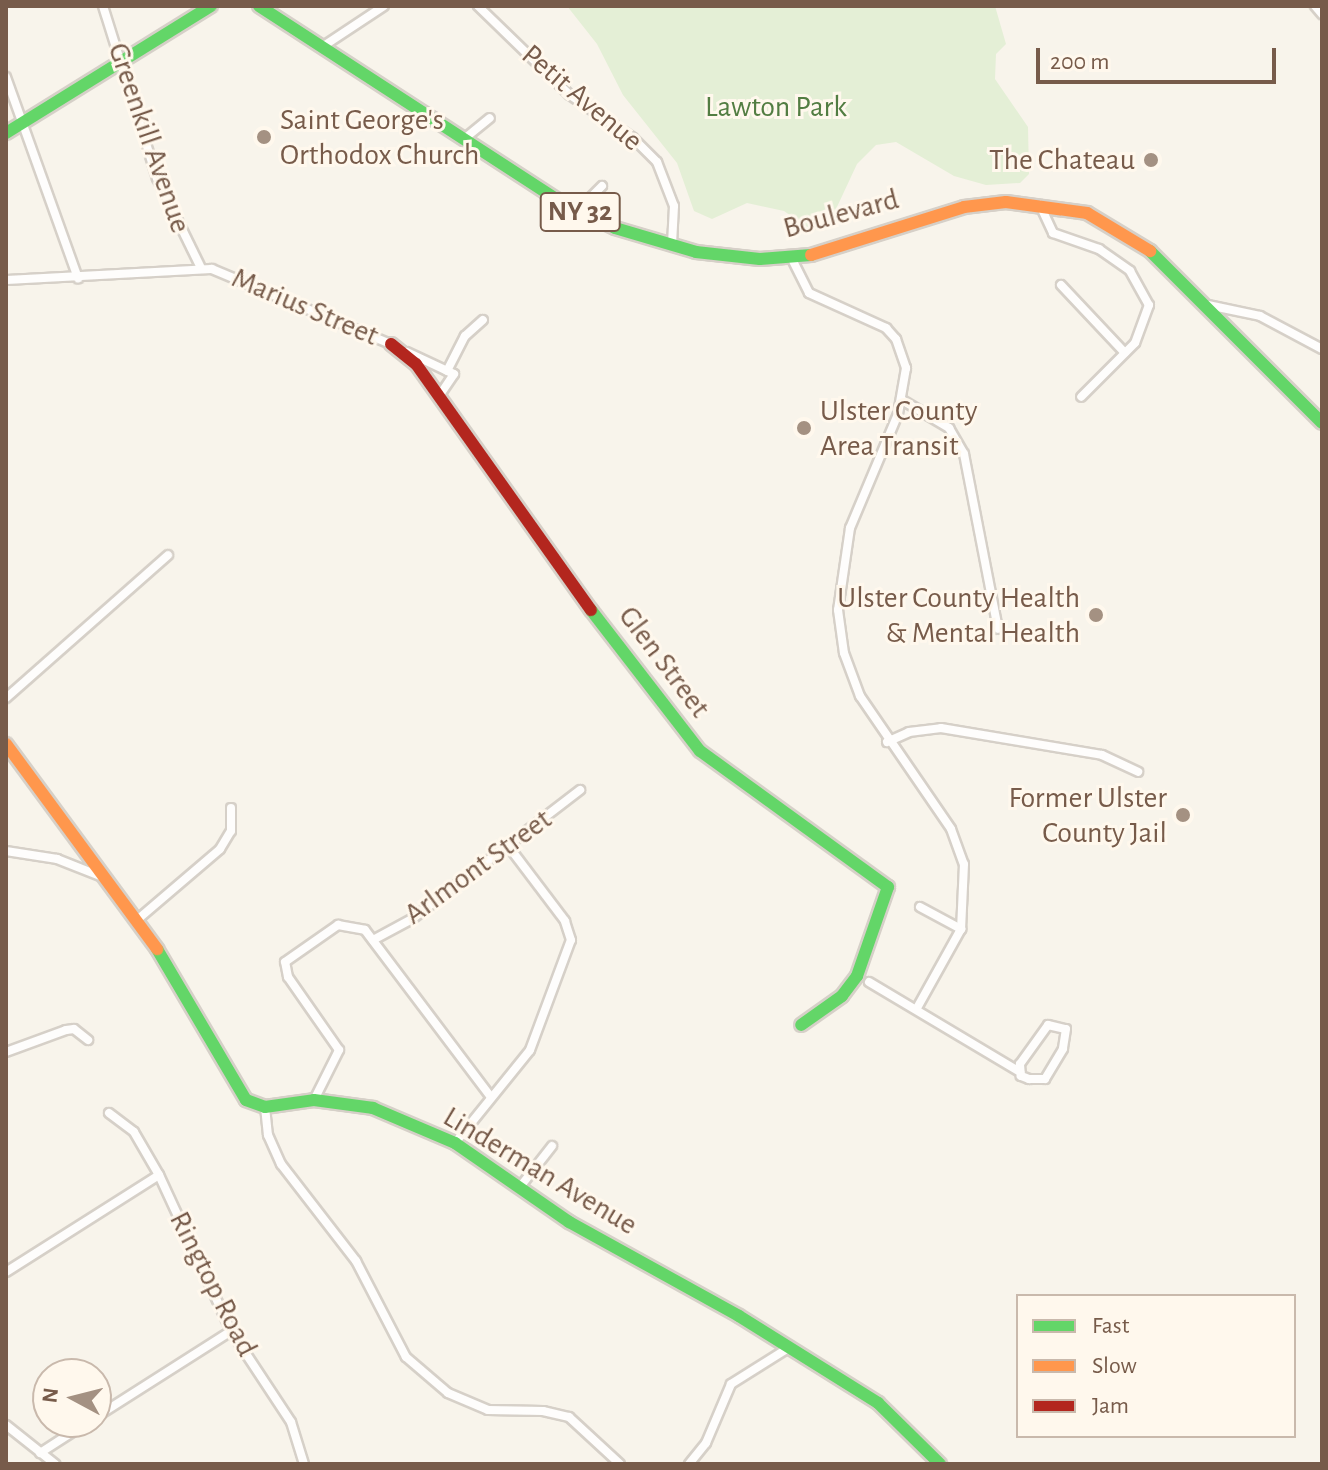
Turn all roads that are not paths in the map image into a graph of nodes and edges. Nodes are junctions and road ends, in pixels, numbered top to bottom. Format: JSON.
{"nodes":[{"id":1,"x":103,"y":6,"type":"edge"},
{"id":2,"x":211,"y":6,"type":"edge"},
{"id":3,"x":259,"y":6,"type":"edge"},
{"id":4,"x":384,"y":6,"type":"edge"},
{"id":5,"x":478,"y":6,"type":"edge"},
{"id":6,"x":1315,"y":6,"type":"edge"},
{"id":7,"x":1322,"y":14,"type":"edge"},
{"id":8,"x":322,"y":47,"type":"junction"},
{"id":9,"x":119,"y":63,"type":"junction"},
{"id":10,"x":6,"y":77,"type":"edge"},
{"id":11,"x":490,"y":118,"type":"dead end"},
{"id":12,"x":22,"y":123,"type":"junction"},
{"id":13,"x":6,"y":133,"type":"edge"},
{"id":14,"x":464,"y":140,"type":"junction"},
{"id":15,"x":602,"y":186,"type":"dead end"},
{"id":16,"x":1040,"y":204,"type":"junction"},
{"id":17,"x":577,"y":211,"type":"junction"},
{"id":18,"x":671,"y":246,"type":"junction"},
{"id":19,"x":791,"y":257,"type":"junction"},
{"id":20,"x":201,"y":268,"type":"junction"},
{"id":21,"x":78,"y":278,"type":"junction"},
{"id":22,"x":6,"y":280,"type":"edge"},
{"id":23,"x":1061,"y":285,"type":"dead end"},
{"id":24,"x":1208,"y":305,"type":"junction"},
{"id":25,"x":483,"y":320,"type":"dead end"},
{"id":26,"x":391,"y":344,"type":"junction"},
{"id":27,"x":1322,"y":349,"type":"edge"},
{"id":28,"x":1125,"y":353,"type":"junction"},
{"id":29,"x":450,"y":372,"type":"junction"},
{"id":30,"x":439,"y":396,"type":"junction"},
{"id":31,"x":1081,"y":397,"type":"dead end"},
{"id":32,"x":902,"y":400,"type":"junction"},
{"id":33,"x":1322,"y":423,"type":"edge"},
{"id":34,"x":168,"y":555,"type":"dead end"},
{"id":35,"x":998,"y":629,"type":"dead end"},
{"id":36,"x":6,"y":698,"type":"edge"},
{"id":37,"x":887,"y":742,"type":"junction"},
{"id":38,"x":6,"y":744,"type":"edge"},
{"id":39,"x":1138,"y":772,"type":"dead end"},
{"id":40,"x":580,"y":790,"type":"dead end"},
{"id":41,"x":231,"y":808,"type":"dead end"},
{"id":42,"x":509,"y":847,"type":"junction"},
{"id":43,"x":6,"y":851,"type":"edge"},
{"id":44,"x":105,"y":878,"type":"junction"},
{"id":45,"x":920,"y":907,"type":"dead end"},
{"id":46,"x":137,"y":920,"type":"junction"},
{"id":47,"x":961,"y":929,"type":"junction"},
{"id":48,"x":373,"y":940,"type":"junction"},
{"id":49,"x":869,"y":982,"type":"dead end"},
{"id":50,"x":917,"y":1008,"type":"junction"},
{"id":51,"x":801,"y":1025,"type":"dead end"},
{"id":52,"x":88,"y":1040,"type":"dead end"},
{"id":53,"x":6,"y":1052,"type":"edge"},
{"id":54,"x":1020,"y":1072,"type":"junction"},
{"id":55,"x":491,"y":1097,"type":"junction"},
{"id":56,"x":314,"y":1100,"type":"junction"},
{"id":57,"x":265,"y":1107,"type":"junction"},
{"id":58,"x":109,"y":1113,"type":"dead end"},
{"id":59,"x":455,"y":1143,"type":"junction"},
{"id":60,"x":552,"y":1146,"type":"dead end"},
{"id":61,"x":159,"y":1175,"type":"junction"},
{"id":62,"x":520,"y":1187,"type":"junction"},
{"id":63,"x":6,"y":1272,"type":"edge"},
{"id":64,"x":231,"y":1331,"type":"junction"},
{"id":65,"x":790,"y":1347,"type":"junction"},
{"id":66,"x":112,"y":1407,"type":"edge"},
{"id":67,"x":6,"y":1425,"type":"edge"},
{"id":68,"x":63,"y":1438,"type":"edge"},
{"id":69,"x":40,"y":1453,"type":"junction"},
{"id":70,"x":55,"y":1464,"type":"edge"},
{"id":71,"x":304,"y":1464,"type":"edge"},
{"id":72,"x":620,"y":1464,"type":"edge"},
{"id":73,"x":689,"y":1464,"type":"edge"},
{"id":74,"x":940,"y":1464,"type":"edge"}],
"edges":[{"from":1,"to":9,"type":"street","name":"Greenkill Avenue"},
{"from":2,"to":9,"type":"street"},
{"from":3,"to":8,"type":"street","name":"Boulevard","number":"NY 32"},
{"from":4,"to":8,"type":"street"},
{"from":5,"to":18,"type":"street","name":"Petit Avenue"},
{"from":6,"to":7,"type":"street"},
{"from":8,"to":14,"type":"street","name":"Boulevard","number":"NY 32"},
{"from":9,"to":12,"type":"street"},
{"from":9,"to":20,"type":"street","name":"Greenkill Avenue"},
{"from":10,"to":12,"type":"street"},
{"from":11,"to":14,"type":"street"},
{"from":12,"to":13,"type":"street"},
{"from":12,"to":21,"type":"street"},
{"from":14,"to":17,"type":"street","name":"Boulevard","number":"NY 32"},
{"from":15,"to":17,"type":"street"},
{"from":16,"to":19,"type":"street","name":"Boulevard","number":"NY 32"},
{"from":16,"to":24,"type":"street","name":"Boulevard","number":"NY 32"},
{"from":16,"to":28,"type":"street"},
{"from":17,"to":18,"type":"street","name":"Boulevard","number":"NY 32"},
{"from":18,"to":19,"type":"street","name":"Boulevard","number":"NY 32"},
{"from":19,"to":32,"type":"street"},
{"from":20,"to":21,"type":"street","name":"Marius Street"},
{"from":20,"to":26,"type":"street","name":"Marius Street"},
{"from":21,"to":22,"type":"street","name":"Marius Street"},
{"from":23,"to":28,"type":"street"},
{"from":24,"to":27,"type":"street"},
{"from":24,"to":33,"type":"street","name":"Boulevard","number":"NY 32"},
{"from":25,"to":29,"type":"street"},
{"from":26,"to":29,"type":"street","name":"Marius Street"},
{"from":26,"to":30,"type":"street","name":"Glen Street"},
{"from":28,"to":31,"type":"street"},
{"from":29,"to":30,"type":"street"},
{"from":30,"to":51,"type":"street","name":"Glen Street"},
{"from":32,"to":35,"type":"street"},
{"from":32,"to":37,"type":"street"},
{"from":34,"to":36,"type":"street"},
{"from":37,"to":39,"type":"street"},
{"from":37,"to":47,"type":"street"},
{"from":38,"to":44,"type":"street"},
{"from":40,"to":42,"type":"street","name":"Arlmont Street"},
{"from":41,"to":46,"type":"street"},
{"from":42,"to":48,"type":"street","name":"Arlmont Street"},
{"from":42,"to":55,"type":"street"},
{"from":43,"to":44,"type":"street"},
{"from":44,"to":46,"type":"street"},
{"from":45,"to":47,"type":"street"},
{"from":46,"to":57,"type":"street"},
{"from":47,"to":50,"type":"street"},
{"from":48,"to":55,"type":"street"},
{"from":48,"to":56,"type":"street"},
{"from":49,"to":50,"type":"street"},
{"from":50,"to":54,"type":"street"},
{"from":52,"to":53,"type":"street"},
{"from":54,"to":54,"type":"street"},
{"from":55,"to":59,"type":"street"},
{"from":56,"to":57,"type":"street","name":"Linderman Avenue"},
{"from":56,"to":59,"type":"street","name":"Linderman Avenue"},
{"from":57,"to":72,"type":"street"},
{"from":58,"to":61,"type":"street","name":"Ringtop Road"},
{"from":59,"to":62,"type":"street","name":"Linderman Avenue"},
{"from":60,"to":62,"type":"street"},
{"from":61,"to":63,"type":"street"},
{"from":61,"to":64,"type":"street","name":"Ringtop Road"},
{"from":62,"to":65,"type":"street","name":"Linderman Avenue"},
{"from":64,"to":66,"type":"street"},
{"from":64,"to":71,"type":"street","name":"Ringtop Road"},
{"from":65,"to":73,"type":"street"},
{"from":65,"to":74,"type":"street","name":"Linderman Avenue"},
{"from":67,"to":69,"type":"street"},
{"from":68,"to":69,"type":"street"},
{"from":69,"to":70,"type":"street"}]}
